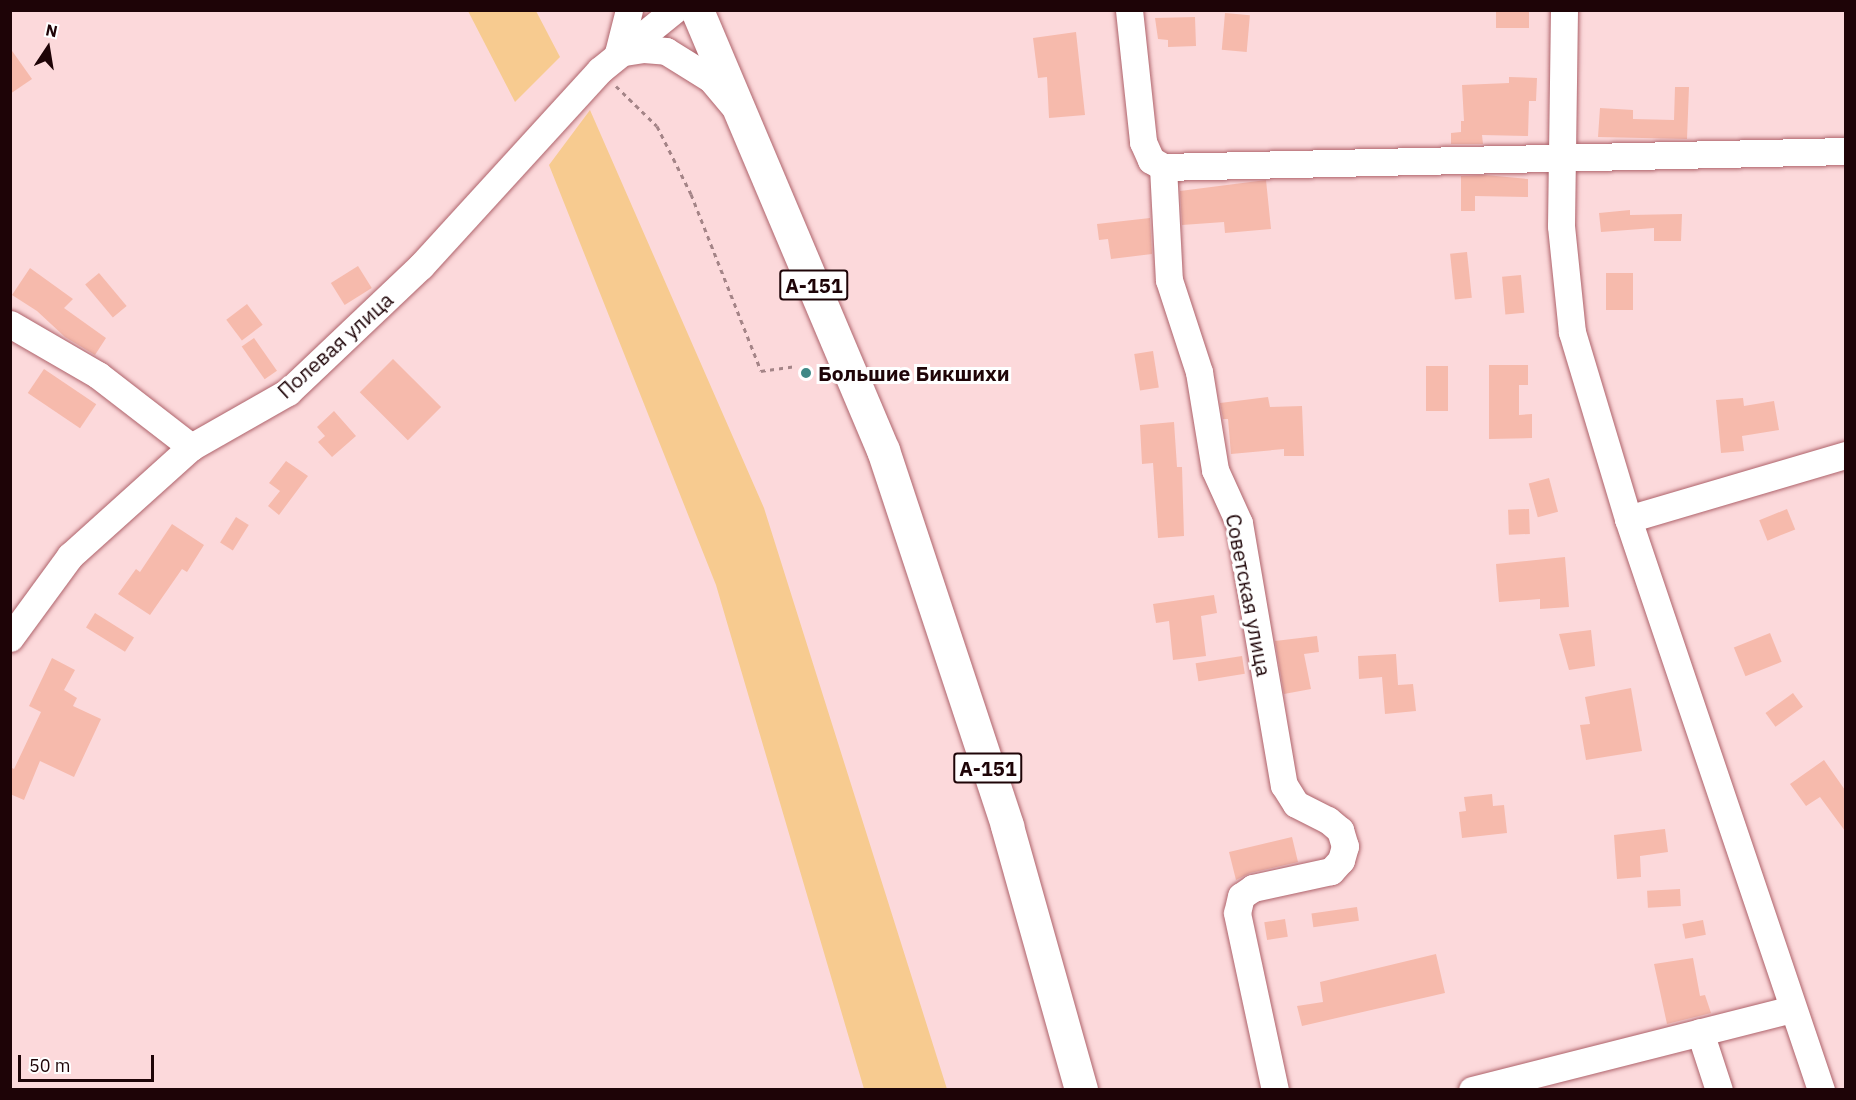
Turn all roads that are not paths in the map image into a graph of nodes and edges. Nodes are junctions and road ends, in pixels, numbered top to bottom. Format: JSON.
{"nodes":[{"id":1,"x":629,"y":10,"type":"edge"},
{"id":2,"x":674,"y":10,"type":"edge"},
{"id":3,"x":697,"y":10,"type":"edge"},
{"id":4,"x":1129,"y":10,"type":"edge"},
{"id":5,"x":1564,"y":10,"type":"edge"},
{"id":6,"x":609,"y":62,"type":"junction"},
{"id":7,"x":744,"y":119,"type":"junction"},
{"id":8,"x":1845,"y":151,"type":"edge"},
{"id":9,"x":1560,"y":158,"type":"junction"},
{"id":10,"x":1163,"y":167,"type":"junction"},
{"id":11,"x":10,"y":324,"type":"edge"},
{"id":12,"x":191,"y":447,"type":"junction"},
{"id":13,"x":1845,"y":455,"type":"edge"},
{"id":14,"x":1628,"y":519,"type":"junction"},
{"id":15,"x":10,"y":638,"type":"edge"},
{"id":16,"x":1792,"y":1009,"type":"junction"},
{"id":17,"x":1700,"y":1032,"type":"junction"},
{"id":18,"x":1081,"y":1089,"type":"edge"},
{"id":19,"x":1275,"y":1089,"type":"edge"},
{"id":20,"x":1472,"y":1089,"type":"edge"},
{"id":21,"x":1719,"y":1089,"type":"edge"},
{"id":22,"x":1821,"y":1089,"type":"edge"}],
"edges":[{"from":1,"to":6,"type":"street"},
{"from":2,"to":6,"type":"street","name":"Полевая улица"},
{"from":3,"to":7,"type":"highway","number":"А-151"},
{"from":4,"to":10,"type":"street"},
{"from":5,"to":9,"type":"street"},
{"from":6,"to":7,"type":"street"},
{"from":6,"to":12,"type":"street","name":"Полевая улица"},
{"from":7,"to":18,"type":"highway","number":"А-151"},
{"from":8,"to":9,"type":"street"},
{"from":9,"to":10,"type":"street"},
{"from":9,"to":14,"type":"street"},
{"from":10,"to":19,"type":"street","name":"Советская улица"},
{"from":11,"to":12,"type":"street"},
{"from":12,"to":15,"type":"street","name":"Полевая улица"},
{"from":13,"to":14,"type":"street"},
{"from":14,"to":16,"type":"street"},
{"from":16,"to":17,"type":"street"},
{"from":16,"to":22,"type":"street"},
{"from":17,"to":20,"type":"street"},
{"from":17,"to":21,"type":"street"}]}
